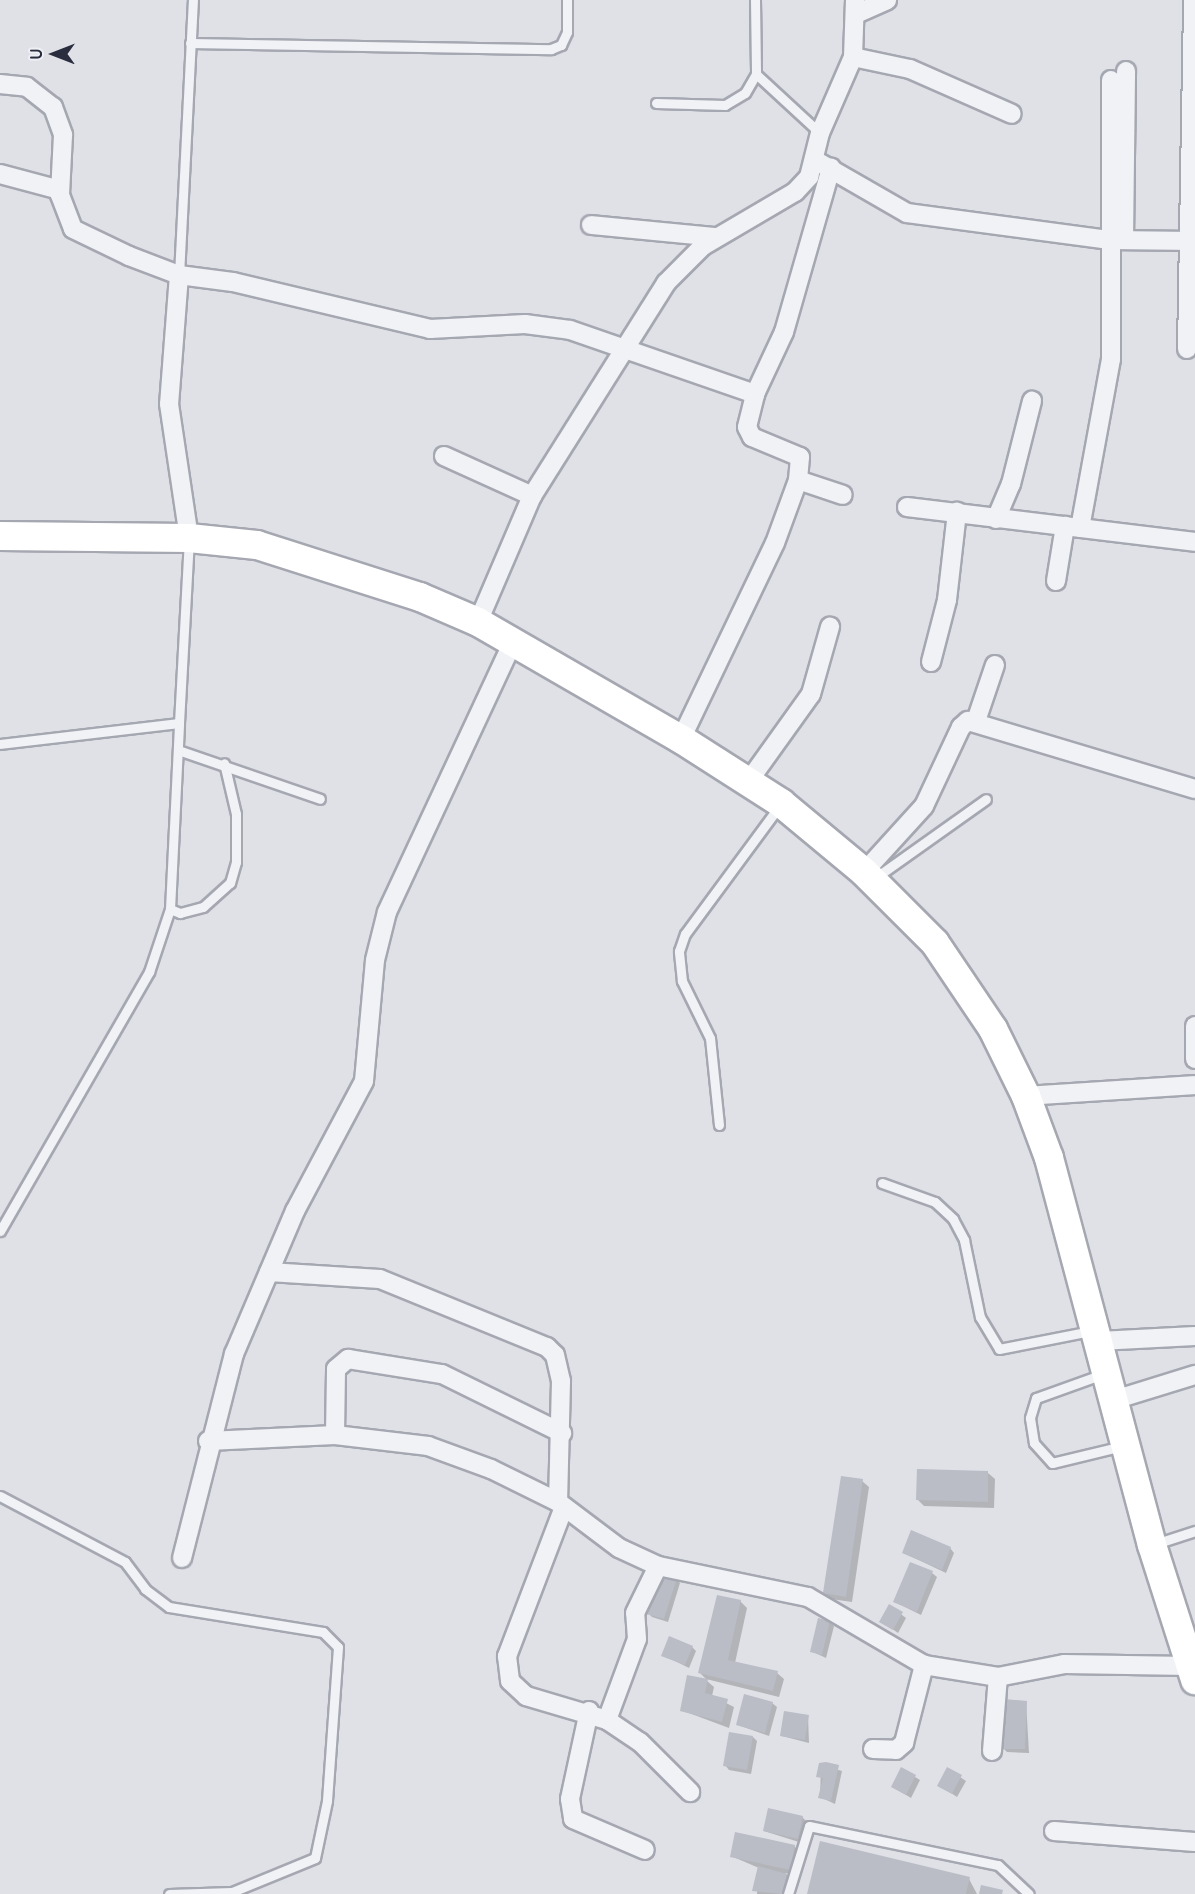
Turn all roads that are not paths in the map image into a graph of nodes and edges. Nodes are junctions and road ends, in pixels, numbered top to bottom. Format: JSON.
{"nodes":[{"id":1,"x":193,"y":0,"type":"edge"},
{"id":2,"x":567,"y":0,"type":"edge"},
{"id":3,"x":755,"y":0,"type":"edge"},
{"id":4,"x":887,"y":0,"type":"edge"},
{"id":5,"x":1193,"y":0,"type":"edge"},
{"id":6,"x":855,"y":7,"type":"edge"},
{"id":7,"x":190,"y":43,"type":"junction"},
{"id":8,"x":853,"y":57,"type":"junction"},
{"id":9,"x":756,"y":74,"type":"junction"},
{"id":10,"x":1118,"y":75,"type":"dead end"},
{"id":11,"x":0,"y":84,"type":"edge"},
{"id":12,"x":656,"y":103,"type":"dead end"},
{"id":13,"x":1012,"y":114,"type":"dead end"},
{"id":14,"x":820,"y":133,"type":"junction"},
{"id":15,"x":823,"y":164,"type":"junction"},
{"id":16,"x":0,"y":174,"type":"edge"},
{"id":17,"x":60,"y":190,"type":"junction"},
{"id":18,"x":591,"y":225,"type":"dead end"},
{"id":19,"x":716,"y":237,"type":"junction"},
{"id":20,"x":1117,"y":240,"type":"junction"},
{"id":21,"x":1192,"y":241,"type":"edge"},
{"id":22,"x":179,"y":275,"type":"junction"},
{"id":23,"x":629,"y":346,"type":"junction"},
{"id":24,"x":1187,"y":349,"type":"dead end"},
{"id":25,"x":755,"y":394,"type":"junction"},
{"id":26,"x":1032,"y":401,"type":"dead end"},
{"id":27,"x":444,"y":456,"type":"dead end"},
{"id":28,"x":798,"y":480,"type":"junction"},
{"id":29,"x":843,"y":495,"type":"dead end"},
{"id":30,"x":532,"y":496,"type":"junction"},
{"id":31,"x":908,"y":507,"type":"dead end"},
{"id":32,"x":957,"y":512,"type":"junction"},
{"id":33,"x":996,"y":519,"type":"junction"},
{"id":34,"x":1073,"y":527,"type":"junction"},
{"id":35,"x":0,"y":536,"type":"edge"},
{"id":36,"x":189,"y":538,"type":"junction"},
{"id":37,"x":1195,"y":542,"type":"edge"},
{"id":38,"x":1056,"y":581,"type":"dead end"},
{"id":39,"x":478,"y":622,"type":"junction"},
{"id":40,"x":830,"y":627,"type":"dead end"},
{"id":41,"x":513,"y":642,"type":"junction"},
{"id":42,"x":931,"y":662,"type":"dead end"},
{"id":43,"x":995,"y":665,"type":"dead end"},
{"id":44,"x":976,"y":722,"type":"junction"},
{"id":45,"x":179,"y":723,"type":"junction"},
{"id":46,"x":681,"y":739,"type":"junction"},
{"id":47,"x":0,"y":744,"type":"edge"},
{"id":48,"x":178,"y":750,"type":"junction"},
{"id":49,"x":224,"y":763,"type":"junction"},
{"id":50,"x":748,"y":782,"type":"junction"},
{"id":51,"x":1195,"y":789,"type":"edge"},
{"id":52,"x":320,"y":799,"type":"dead end"},
{"id":53,"x":986,"y":799,"type":"dead end"},
{"id":54,"x":781,"y":803,"type":"junction"},
{"id":55,"x":868,"y":876,"type":"junction"},
{"id":56,"x":170,"y":909,"type":"junction"},
{"id":57,"x":1195,"y":1026,"type":"edge"},
{"id":58,"x":1195,"y":1059,"type":"edge"},
{"id":59,"x":1195,"y":1085,"type":"edge"},
{"id":60,"x":1026,"y":1096,"type":"junction"},
{"id":61,"x":718,"y":1125,"type":"dead end"},
{"id":62,"x":882,"y":1183,"type":"dead end"},
{"id":63,"x":5,"y":1213,"type":"edge"},
{"id":64,"x":0,"y":1231,"type":"edge"},
{"id":65,"x":269,"y":1272,"type":"junction"},
{"id":66,"x":1097,"y":1335,"type":"junction"},
{"id":67,"x":1195,"y":1335,"type":"edge"},
{"id":68,"x":1195,"y":1375,"type":"edge"},
{"id":69,"x":1110,"y":1386,"type":"junction"},
{"id":70,"x":562,"y":1433,"type":"junction"},
{"id":71,"x":335,"y":1435,"type":"junction"},
{"id":72,"x":208,"y":1441,"type":"junction"},
{"id":73,"x":1125,"y":1445,"type":"junction"},
{"id":74,"x":0,"y":1496,"type":"edge"},
{"id":75,"x":561,"y":1505,"type":"junction"},
{"id":76,"x":1195,"y":1531,"type":"edge"},
{"id":77,"x":1152,"y":1545,"type":"junction"},
{"id":78,"x":182,"y":1558,"type":"dead end"},
{"id":79,"x":658,"y":1566,"type":"junction"},
{"id":80,"x":924,"y":1665,"type":"junction"},
{"id":81,"x":1192,"y":1673,"type":"edge"},
{"id":82,"x":998,"y":1677,"type":"junction"},
{"id":83,"x":589,"y":1712,"type":"junction"},
{"id":84,"x":607,"y":1720,"type":"junction"},
{"id":85,"x":873,"y":1749,"type":"dead end"},
{"id":86,"x":992,"y":1751,"type":"dead end"},
{"id":87,"x":690,"y":1792,"type":"dead end"},
{"id":88,"x":1054,"y":1831,"type":"dead end"},
{"id":89,"x":1195,"y":1842,"type":"edge"},
{"id":90,"x":645,"y":1850,"type":"dead end"},
{"id":91,"x":169,"y":1894,"type":"edge"},
{"id":92,"x":788,"y":1894,"type":"edge"},
{"id":93,"x":1029,"y":1894,"type":"edge"}],
"edges":[{"from":1,"to":7,"type":"lane"},
{"from":2,"to":7,"type":"lane"},
{"from":3,"to":9,"type":"lane"},
{"from":4,"to":6,"type":"street"},
{"from":5,"to":21,"type":"street"},
{"from":6,"to":8,"type":"street"},
{"from":7,"to":22,"type":"lane"},
{"from":8,"to":13,"type":"street"},
{"from":8,"to":14,"type":"street"},
{"from":9,"to":12,"type":"lane"},
{"from":9,"to":14,"type":"lane"},
{"from":10,"to":20,"type":"street"},
{"from":11,"to":17,"type":"street"},
{"from":14,"to":15,"type":"street"},
{"from":15,"to":19,"type":"street"},
{"from":15,"to":20,"type":"street"},
{"from":15,"to":25,"type":"street"},
{"from":16,"to":17,"type":"street"},
{"from":17,"to":22,"type":"street"},
{"from":18,"to":19,"type":"street"},
{"from":19,"to":23,"type":"street"},
{"from":20,"to":21,"type":"street"},
{"from":20,"to":34,"type":"street"},
{"from":21,"to":24,"type":"street"},
{"from":22,"to":23,"type":"street"},
{"from":22,"to":36,"type":"street"},
{"from":23,"to":25,"type":"street"},
{"from":23,"to":30,"type":"street"},
{"from":25,"to":28,"type":"street"},
{"from":26,"to":33,"type":"street"},
{"from":27,"to":30,"type":"street"},
{"from":28,"to":29,"type":"street"},
{"from":28,"to":46,"type":"street"},
{"from":30,"to":39,"type":"street"},
{"from":31,"to":32,"type":"street"},
{"from":32,"to":33,"type":"street"},
{"from":32,"to":42,"type":"street"},
{"from":33,"to":34,"type":"street"},
{"from":34,"to":37,"type":"street"},
{"from":34,"to":38,"type":"street"},
{"from":35,"to":36,"type":"main road"},
{"from":36,"to":39,"type":"main road"},
{"from":36,"to":45,"type":"lane"},
{"from":39,"to":41,"type":"main road"},
{"from":40,"to":50,"type":"street"},
{"from":41,"to":46,"type":"main road"},
{"from":41,"to":65,"type":"street"},
{"from":43,"to":44,"type":"street"},
{"from":44,"to":51,"type":"street"},
{"from":44,"to":55,"type":"street"},
{"from":45,"to":47,"type":"lane"},
{"from":45,"to":48,"type":"lane"},
{"from":46,"to":50,"type":"main road"},
{"from":48,"to":49,"type":"lane"},
{"from":48,"to":56,"type":"lane"},
{"from":49,"to":52,"type":"lane"},
{"from":49,"to":56,"type":"lane"},
{"from":50,"to":54,"type":"main road"},
{"from":53,"to":55,"type":"lane"},
{"from":54,"to":55,"type":"main road"},
{"from":54,"to":61,"type":"lane"},
{"from":55,"to":60,"type":"main road"},
{"from":56,"to":63,"type":"lane"},
{"from":57,"to":58,"type":"street"},
{"from":59,"to":60,"type":"street"},
{"from":60,"to":66,"type":"main road"},
{"from":62,"to":66,"type":"lane"},
{"from":63,"to":64,"type":"lane"},
{"from":65,"to":70,"type":"street"},
{"from":65,"to":72,"type":"street"},
{"from":66,"to":67,"type":"street"},
{"from":66,"to":69,"type":"main road"},
{"from":68,"to":69,"type":"street"},
{"from":69,"to":73,"type":"main road"},
{"from":69,"to":73,"type":"lane"},
{"from":70,"to":71,"type":"street"},
{"from":70,"to":75,"type":"street"},
{"from":71,"to":72,"type":"street"},
{"from":71,"to":75,"type":"street"},
{"from":72,"to":78,"type":"street"},
{"from":73,"to":77,"type":"main road"},
{"from":74,"to":91,"type":"lane"},
{"from":75,"to":79,"type":"street"},
{"from":75,"to":83,"type":"street"},
{"from":76,"to":77,"type":"lane"},
{"from":77,"to":81,"type":"main road"},
{"from":79,"to":80,"type":"street"},
{"from":79,"to":84,"type":"street"},
{"from":80,"to":82,"type":"street"},
{"from":80,"to":85,"type":"street"},
{"from":81,"to":82,"type":"street"},
{"from":82,"to":86,"type":"street"},
{"from":83,"to":84,"type":"street"},
{"from":83,"to":90,"type":"street"},
{"from":84,"to":87,"type":"street"},
{"from":88,"to":89,"type":"street"},
{"from":92,"to":93,"type":"lane"}]}
